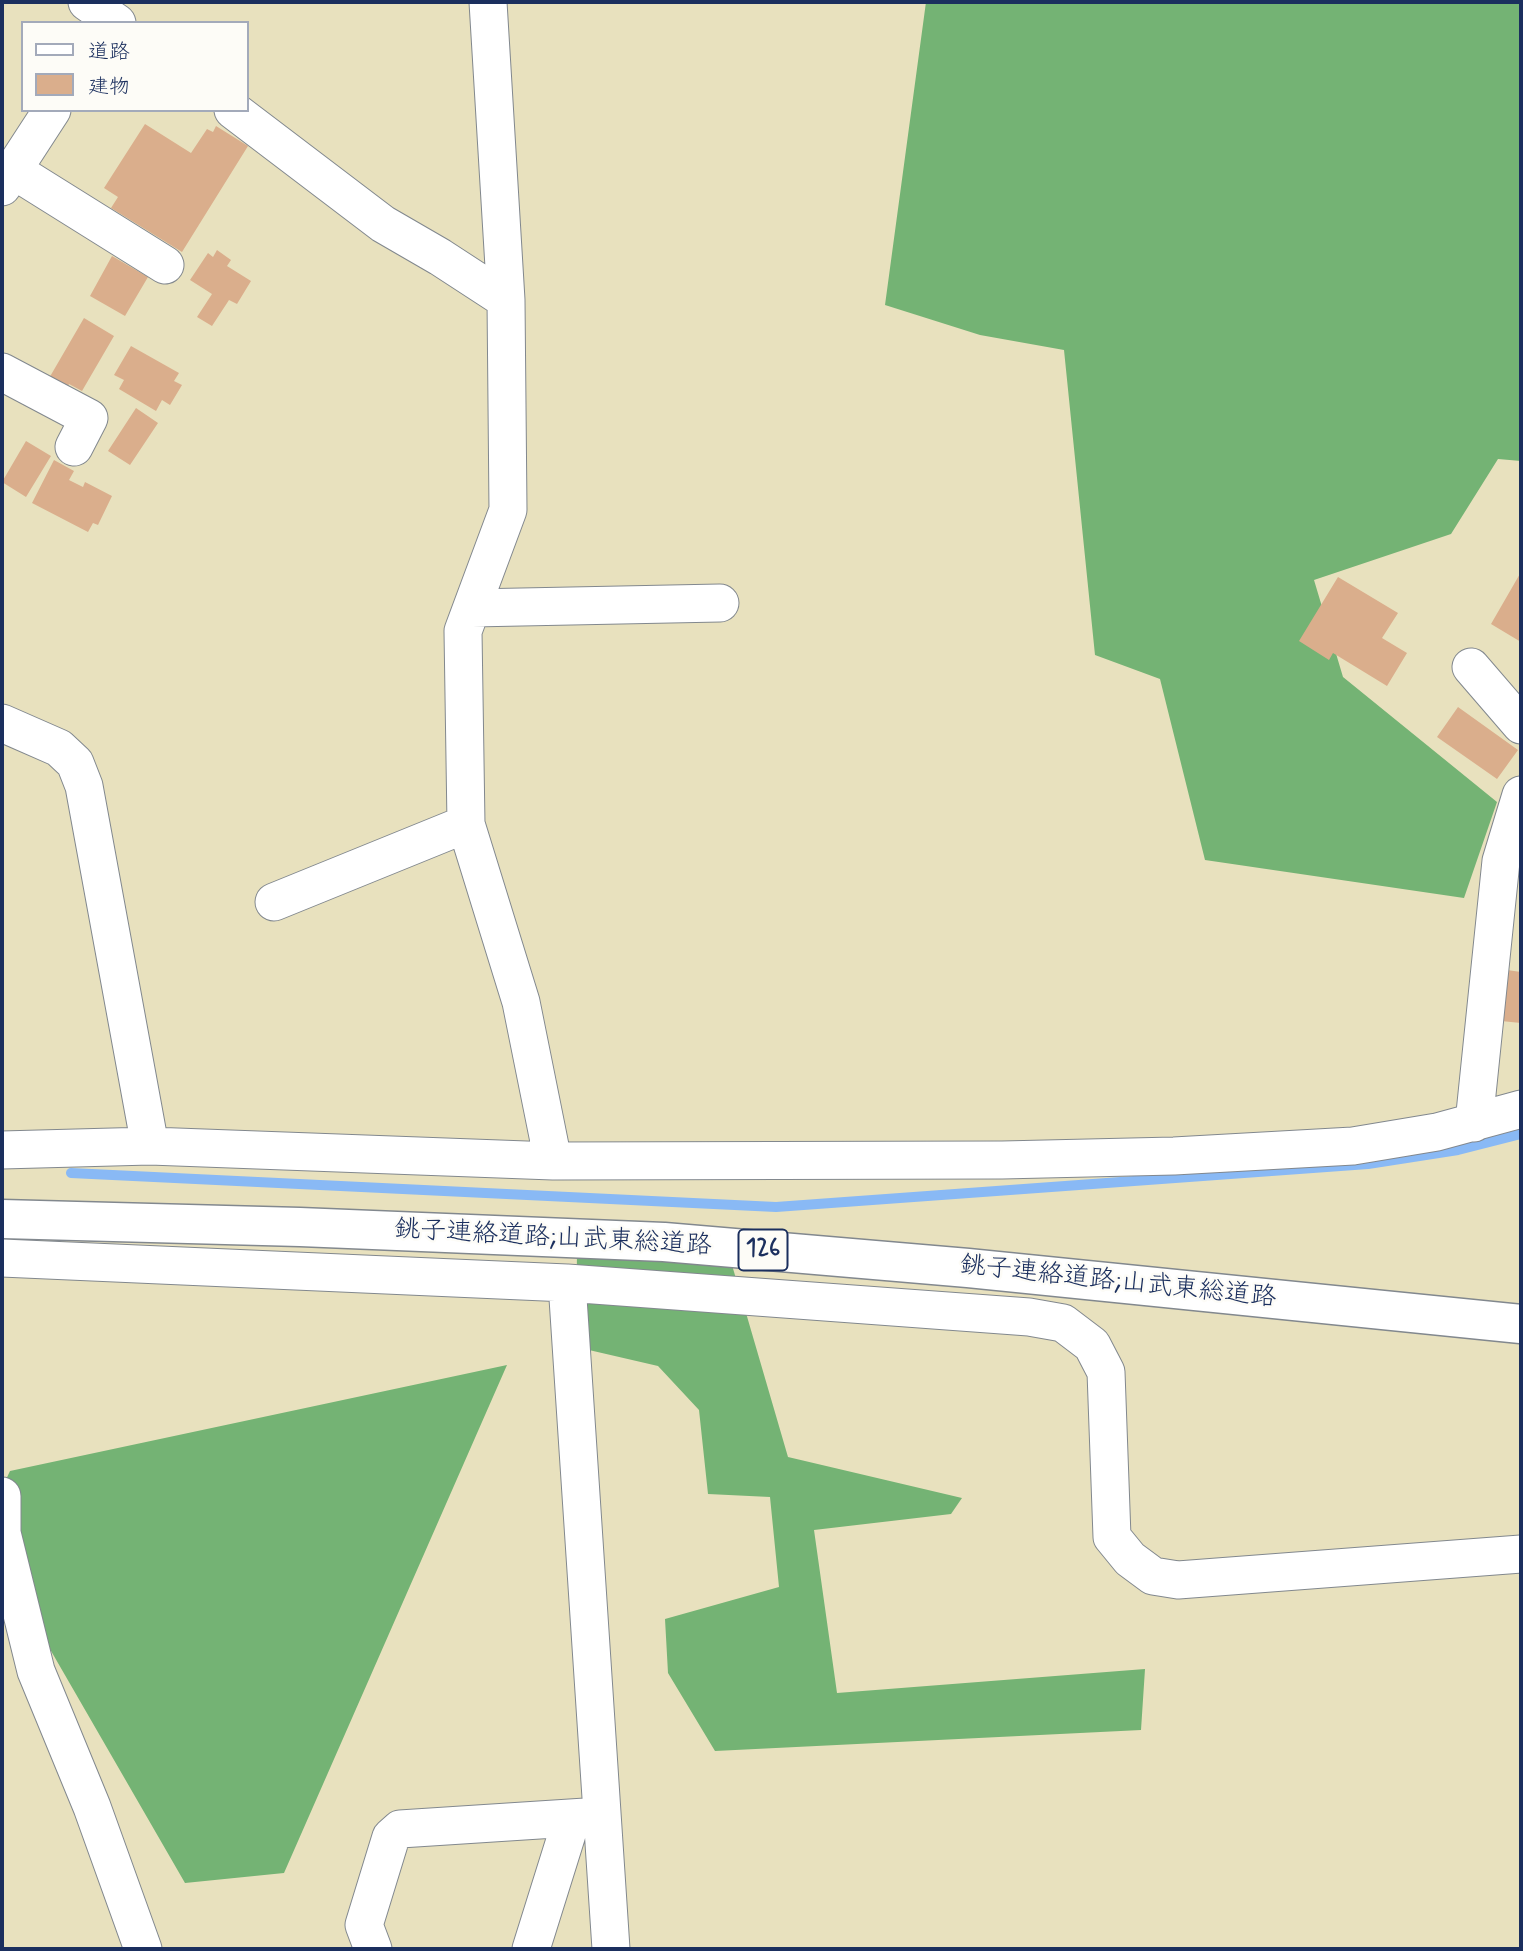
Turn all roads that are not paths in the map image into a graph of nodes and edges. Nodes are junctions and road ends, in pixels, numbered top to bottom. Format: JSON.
{"nodes":[{"id":1,"x":488,"y":2,"type":"edge"},
{"id":2,"x":51,"y":112,"type":"edge"},
{"id":3,"x":236,"y":112,"type":"edge"},
{"id":4,"x":7,"y":179,"type":"edge"},
{"id":5,"x":165,"y":265,"type":"dead end"},
{"id":6,"x":506,"y":300,"type":"junction"},
{"id":7,"x":2,"y":372,"type":"edge"},
{"id":8,"x":74,"y":447,"type":"dead end"},
{"id":9,"x":720,"y":603,"type":"dead end"},
{"id":10,"x":472,"y":608,"type":"junction"},
{"id":11,"x":1471,"y":667,"type":"dead end"},
{"id":12,"x":2,"y":723,"type":"edge"},
{"id":13,"x":1521,"y":725,"type":"edge"},
{"id":14,"x":1521,"y":795,"type":"edge"},
{"id":15,"x":466,"y":824,"type":"junction"},
{"id":16,"x":274,"y":902,"type":"dead end"},
{"id":17,"x":1521,"y":1109,"type":"edge"},
{"id":18,"x":1474,"y":1123,"type":"junction"},
{"id":19,"x":150,"y":1146,"type":"junction"},
{"id":20,"x":2,"y":1150,"type":"edge"},
{"id":21,"x":552,"y":1161,"type":"junction"},
{"id":22,"x":2,"y":1219,"type":"edge"},
{"id":23,"x":2,"y":1258,"type":"edge"},
{"id":24,"x":567,"y":1283,"type":"junction"},
{"id":25,"x":1521,"y":1324,"type":"edge"},
{"id":26,"x":2,"y":1496,"type":"edge"},
{"id":27,"x":1521,"y":1553,"type":"edge"},
{"id":28,"x":586,"y":1817,"type":"junction"},
{"id":29,"x":144,"y":1949,"type":"edge"},
{"id":30,"x":373,"y":1949,"type":"edge"},
{"id":31,"x":531,"y":1949,"type":"edge"},
{"id":32,"x":611,"y":1949,"type":"edge"}],
"edges":[{"from":1,"to":6,"type":"street"},
{"from":2,"to":4,"type":"street"},
{"from":3,"to":6,"type":"street"},
{"from":4,"to":5,"type":"street"},
{"from":6,"to":10,"type":"street"},
{"from":7,"to":8,"type":"street"},
{"from":9,"to":10,"type":"street"},
{"from":10,"to":15,"type":"street"},
{"from":11,"to":13,"type":"street"},
{"from":12,"to":19,"type":"street"},
{"from":14,"to":18,"type":"street"},
{"from":15,"to":16,"type":"street"},
{"from":15,"to":21,"type":"street"},
{"from":17,"to":18,"type":"street"},
{"from":18,"to":21,"type":"street"},
{"from":19,"to":20,"type":"street"},
{"from":19,"to":21,"type":"street"},
{"from":22,"to":25,"type":"highway","name":"銚子連絡道路;山武東総道路","number":"126"},
{"from":23,"to":24,"type":"street"},
{"from":24,"to":27,"type":"street"},
{"from":24,"to":28,"type":"street"},
{"from":26,"to":29,"type":"street"},
{"from":28,"to":30,"type":"street"},
{"from":28,"to":31,"type":"street"},
{"from":28,"to":32,"type":"street"}]}
